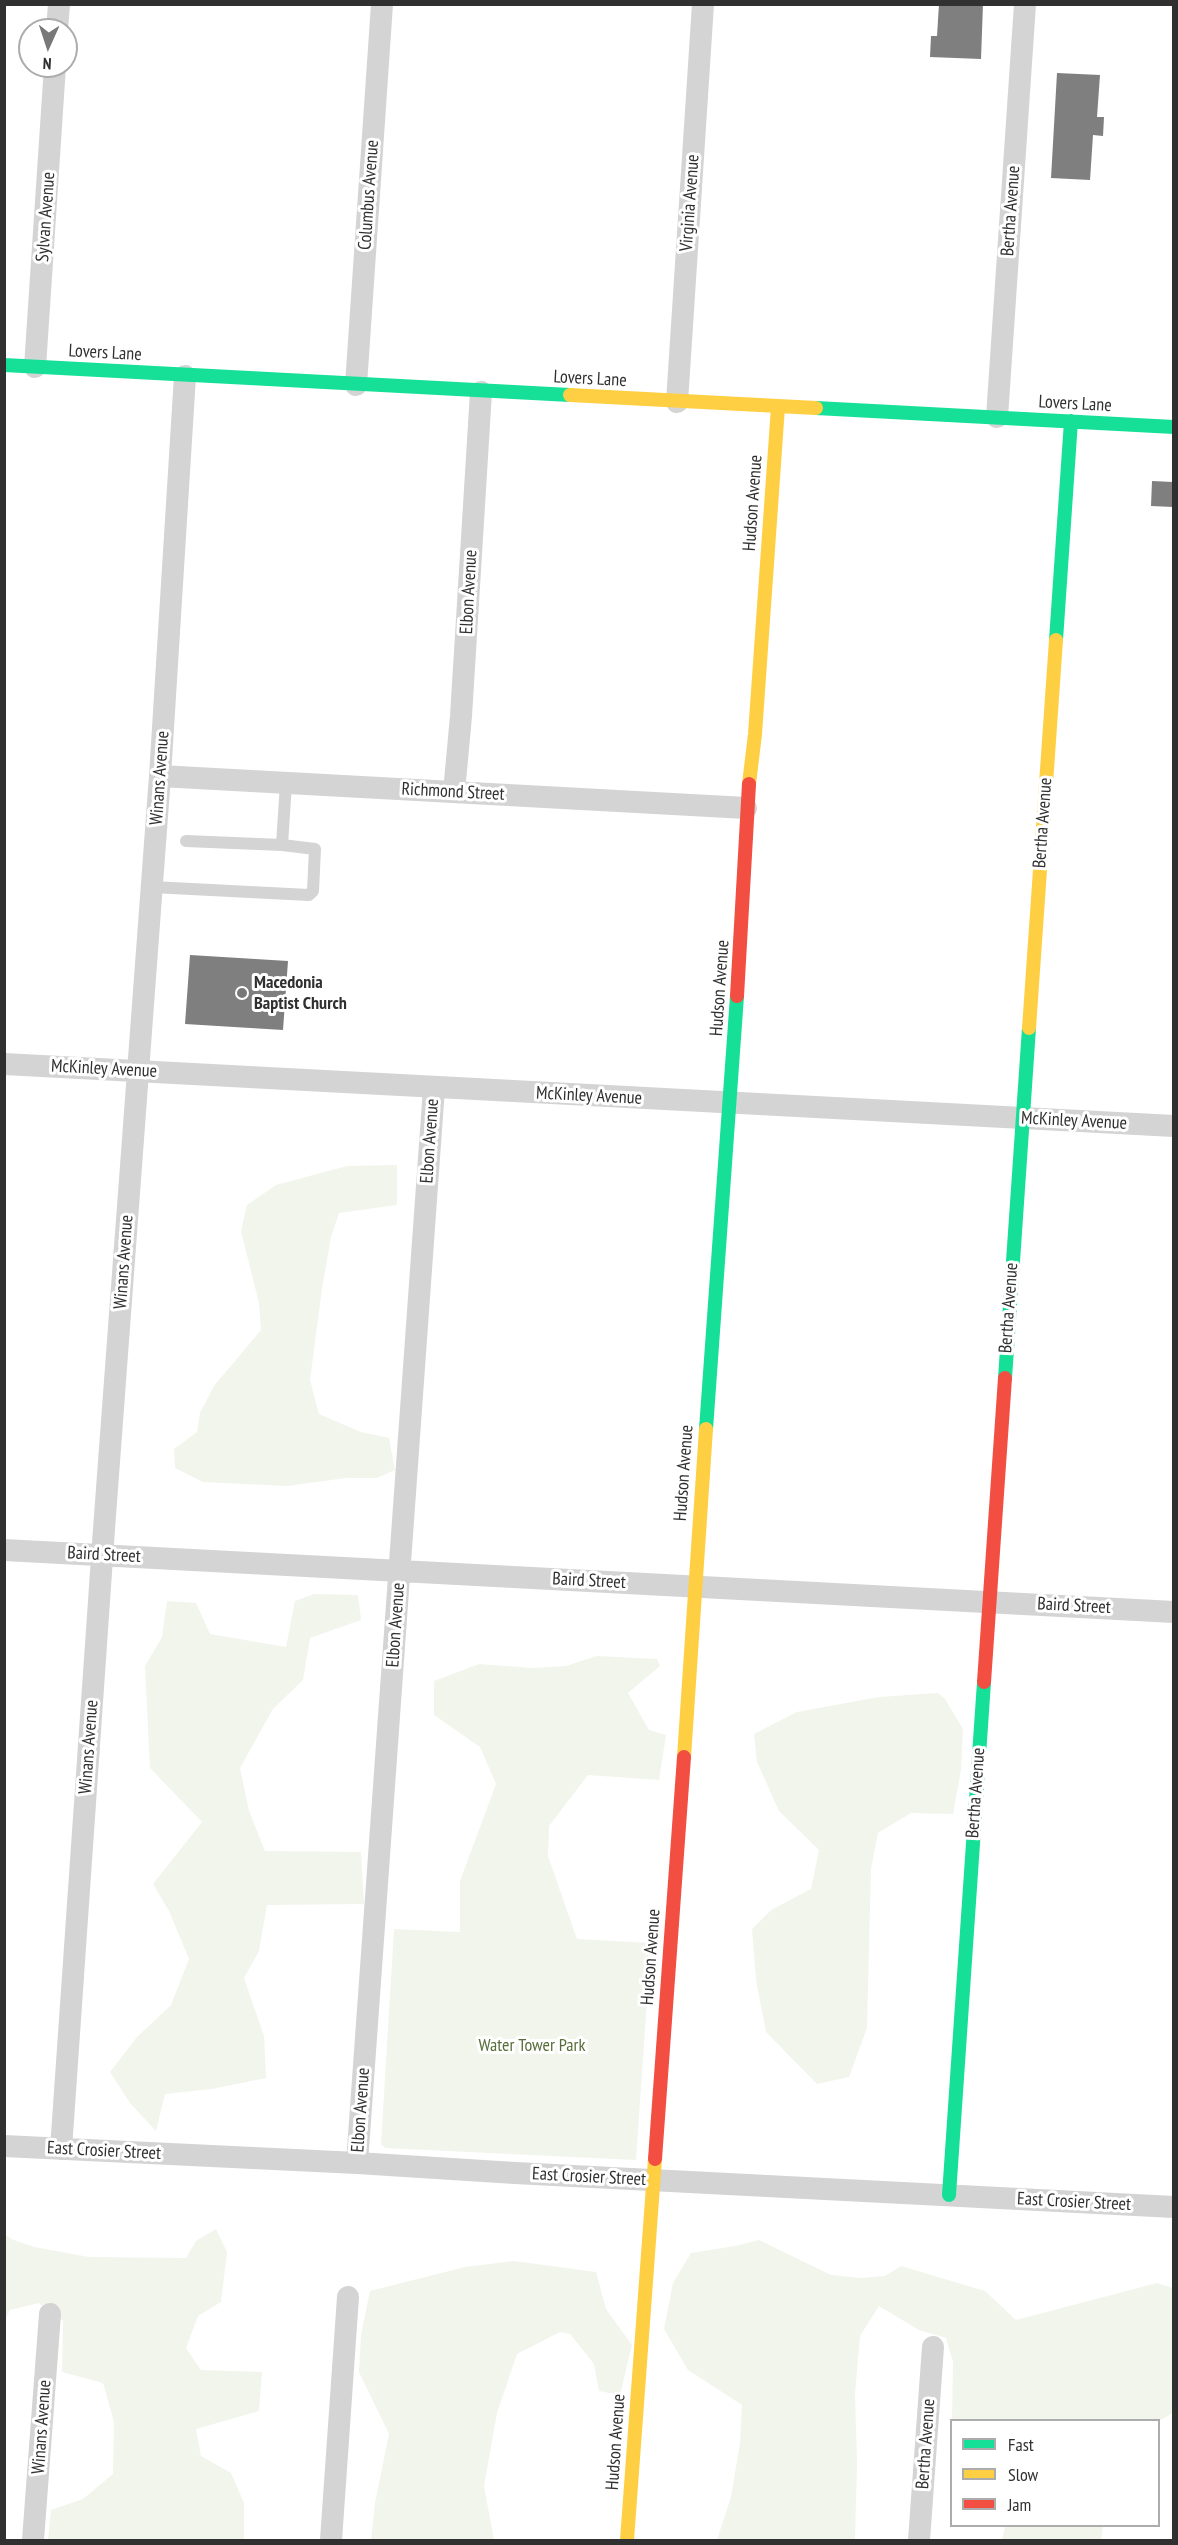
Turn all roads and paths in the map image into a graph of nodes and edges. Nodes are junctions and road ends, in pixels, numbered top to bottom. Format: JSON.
{"nodes":[{"id":1,"x":382,"y":4,"type":"edge"},
{"id":2,"x":703,"y":4,"type":"edge"},
{"id":3,"x":1025,"y":4,"type":"edge"},
{"id":4,"x":54,"y":78,"type":"edge"},
{"id":5,"x":4,"y":365,"type":"edge"},
{"id":6,"x":35,"y":367,"type":"junction"},
{"id":7,"x":185,"y":376,"type":"junction"},
{"id":8,"x":356,"y":385,"type":"junction"},
{"id":9,"x":481,"y":392,"type":"junction"},
{"id":10,"x":677,"y":402,"type":"junction"},
{"id":11,"x":778,"y":407,"type":"junction"},
{"id":12,"x":997,"y":417,"type":"junction"},
{"id":13,"x":1071,"y":421,"type":"junction"},
{"id":14,"x":1173,"y":428,"type":"edge"},
{"id":15,"x":160,"y":776,"type":"junction"},
{"id":16,"x":286,"y":783,"type":"junction"},
{"id":17,"x":454,"y":792,"type":"junction"},
{"id":18,"x":746,"y":808,"type":"junction"},
{"id":19,"x":186,"y":842,"type":"dead end"},
{"id":20,"x":282,"y":845,"type":"junction"},
{"id":21,"x":152,"y":887,"type":"junction"},
{"id":22,"x":4,"y":1064,"type":"edge"},
{"id":23,"x":139,"y":1071,"type":"junction"},
{"id":24,"x":434,"y":1088,"type":"junction"},
{"id":25,"x":730,"y":1103,"type":"junction"},
{"id":26,"x":1022,"y":1119,"type":"junction"},
{"id":27,"x":1173,"y":1126,"type":"edge"},
{"id":28,"x":4,"y":1550,"type":"edge"},
{"id":29,"x":102,"y":1555,"type":"junction"},
{"id":30,"x":400,"y":1570,"type":"junction"},
{"id":31,"x":696,"y":1586,"type":"junction"},
{"id":32,"x":988,"y":1601,"type":"junction"},
{"id":33,"x":1173,"y":1612,"type":"edge"},
{"id":34,"x":4,"y":2146,"type":"edge"},
{"id":35,"x":61,"y":2149,"type":"junction"},
{"id":36,"x":357,"y":2163,"type":"junction"},
{"id":37,"x":653,"y":2180,"type":"junction"},
{"id":38,"x":949,"y":2195,"type":"junction"},
{"id":39,"x":1173,"y":2207,"type":"edge"},
{"id":40,"x":348,"y":2297,"type":"dead end"},
{"id":41,"x":50,"y":2314,"type":"dead end"},
{"id":42,"x":933,"y":2347,"type":"dead end"},
{"id":43,"x":33,"y":2541,"type":"edge"},
{"id":44,"x":331,"y":2541,"type":"edge"},
{"id":45,"x":627,"y":2541,"type":"edge"},
{"id":46,"x":919,"y":2541,"type":"edge"}],
"edges":[{"from":1,"to":8,"type":"street","name":"Columbus Avenue"},
{"from":2,"to":10,"type":"street","name":"Virginia Avenue"},
{"from":3,"to":12,"type":"street","name":"Bertha Avenue"},
{"from":4,"to":6,"type":"street","name":"Sylvan Avenue"},
{"from":5,"to":6,"type":"street","name":"Lovers Lane"},
{"from":6,"to":7,"type":"street","name":"Lovers Lane"},
{"from":7,"to":8,"type":"street","name":"Lovers Lane"},
{"from":7,"to":15,"type":"street","name":"Winans Avenue"},
{"from":8,"to":9,"type":"street","name":"Lovers Lane"},
{"from":9,"to":10,"type":"street","name":"Lovers Lane"},
{"from":9,"to":17,"type":"street","name":"Elbon Avenue"},
{"from":10,"to":11,"type":"street","name":"Lovers Lane"},
{"from":11,"to":12,"type":"street","name":"Lovers Lane"},
{"from":11,"to":18,"type":"street","name":"Hudson Avenue"},
{"from":12,"to":13,"type":"street","name":"Lovers Lane"},
{"from":13,"to":14,"type":"street","name":"Lovers Lane"},
{"from":13,"to":26,"type":"street","name":"Bertha Avenue"},
{"from":15,"to":16,"type":"street","name":"Richmond Street"},
{"from":15,"to":21,"type":"street","name":"Winans Avenue"},
{"from":16,"to":17,"type":"street","name":"Richmond Street"},
{"from":16,"to":20,"type":"lane"},
{"from":17,"to":18,"type":"street","name":"Richmond Street"},
{"from":18,"to":25,"type":"street","name":"Hudson Avenue"},
{"from":19,"to":20,"type":"lane"},
{"from":20,"to":21,"type":"lane"},
{"from":21,"to":23,"type":"street","name":"Winans Avenue"},
{"from":22,"to":23,"type":"street","name":"McKinley Avenue"},
{"from":23,"to":24,"type":"street","name":"McKinley Avenue"},
{"from":23,"to":29,"type":"street","name":"Winans Avenue"},
{"from":24,"to":25,"type":"street","name":"McKinley Avenue"},
{"from":24,"to":30,"type":"street","name":"Elbon Avenue"},
{"from":25,"to":26,"type":"street","name":"McKinley Avenue"},
{"from":25,"to":31,"type":"street","name":"Hudson Avenue"},
{"from":26,"to":27,"type":"street","name":"McKinley Avenue"},
{"from":26,"to":32,"type":"street","name":"Bertha Avenue"},
{"from":28,"to":29,"type":"street","name":"Baird Street"},
{"from":29,"to":30,"type":"street","name":"Baird Street"},
{"from":29,"to":35,"type":"street","name":"Winans Avenue"},
{"from":30,"to":31,"type":"street","name":"Baird Street"},
{"from":30,"to":36,"type":"street","name":"Elbon Avenue"},
{"from":31,"to":32,"type":"street","name":"Baird Street"},
{"from":31,"to":37,"type":"street","name":"Hudson Avenue"},
{"from":32,"to":33,"type":"street","name":"Baird Street"},
{"from":32,"to":38,"type":"street","name":"Bertha Avenue"},
{"from":34,"to":35,"type":"street","name":"East Crosier Street"},
{"from":35,"to":36,"type":"street","name":"East Crosier Street"},
{"from":36,"to":37,"type":"street","name":"East Crosier Street"},
{"from":37,"to":38,"type":"street","name":"East Crosier Street"},
{"from":37,"to":45,"type":"street","name":"Hudson Avenue"},
{"from":38,"to":39,"type":"street","name":"East Crosier Street"},
{"from":40,"to":44,"type":"street"},
{"from":41,"to":43,"type":"street","name":"Winans Avenue"},
{"from":42,"to":46,"type":"street","name":"Bertha Avenue"}]}
